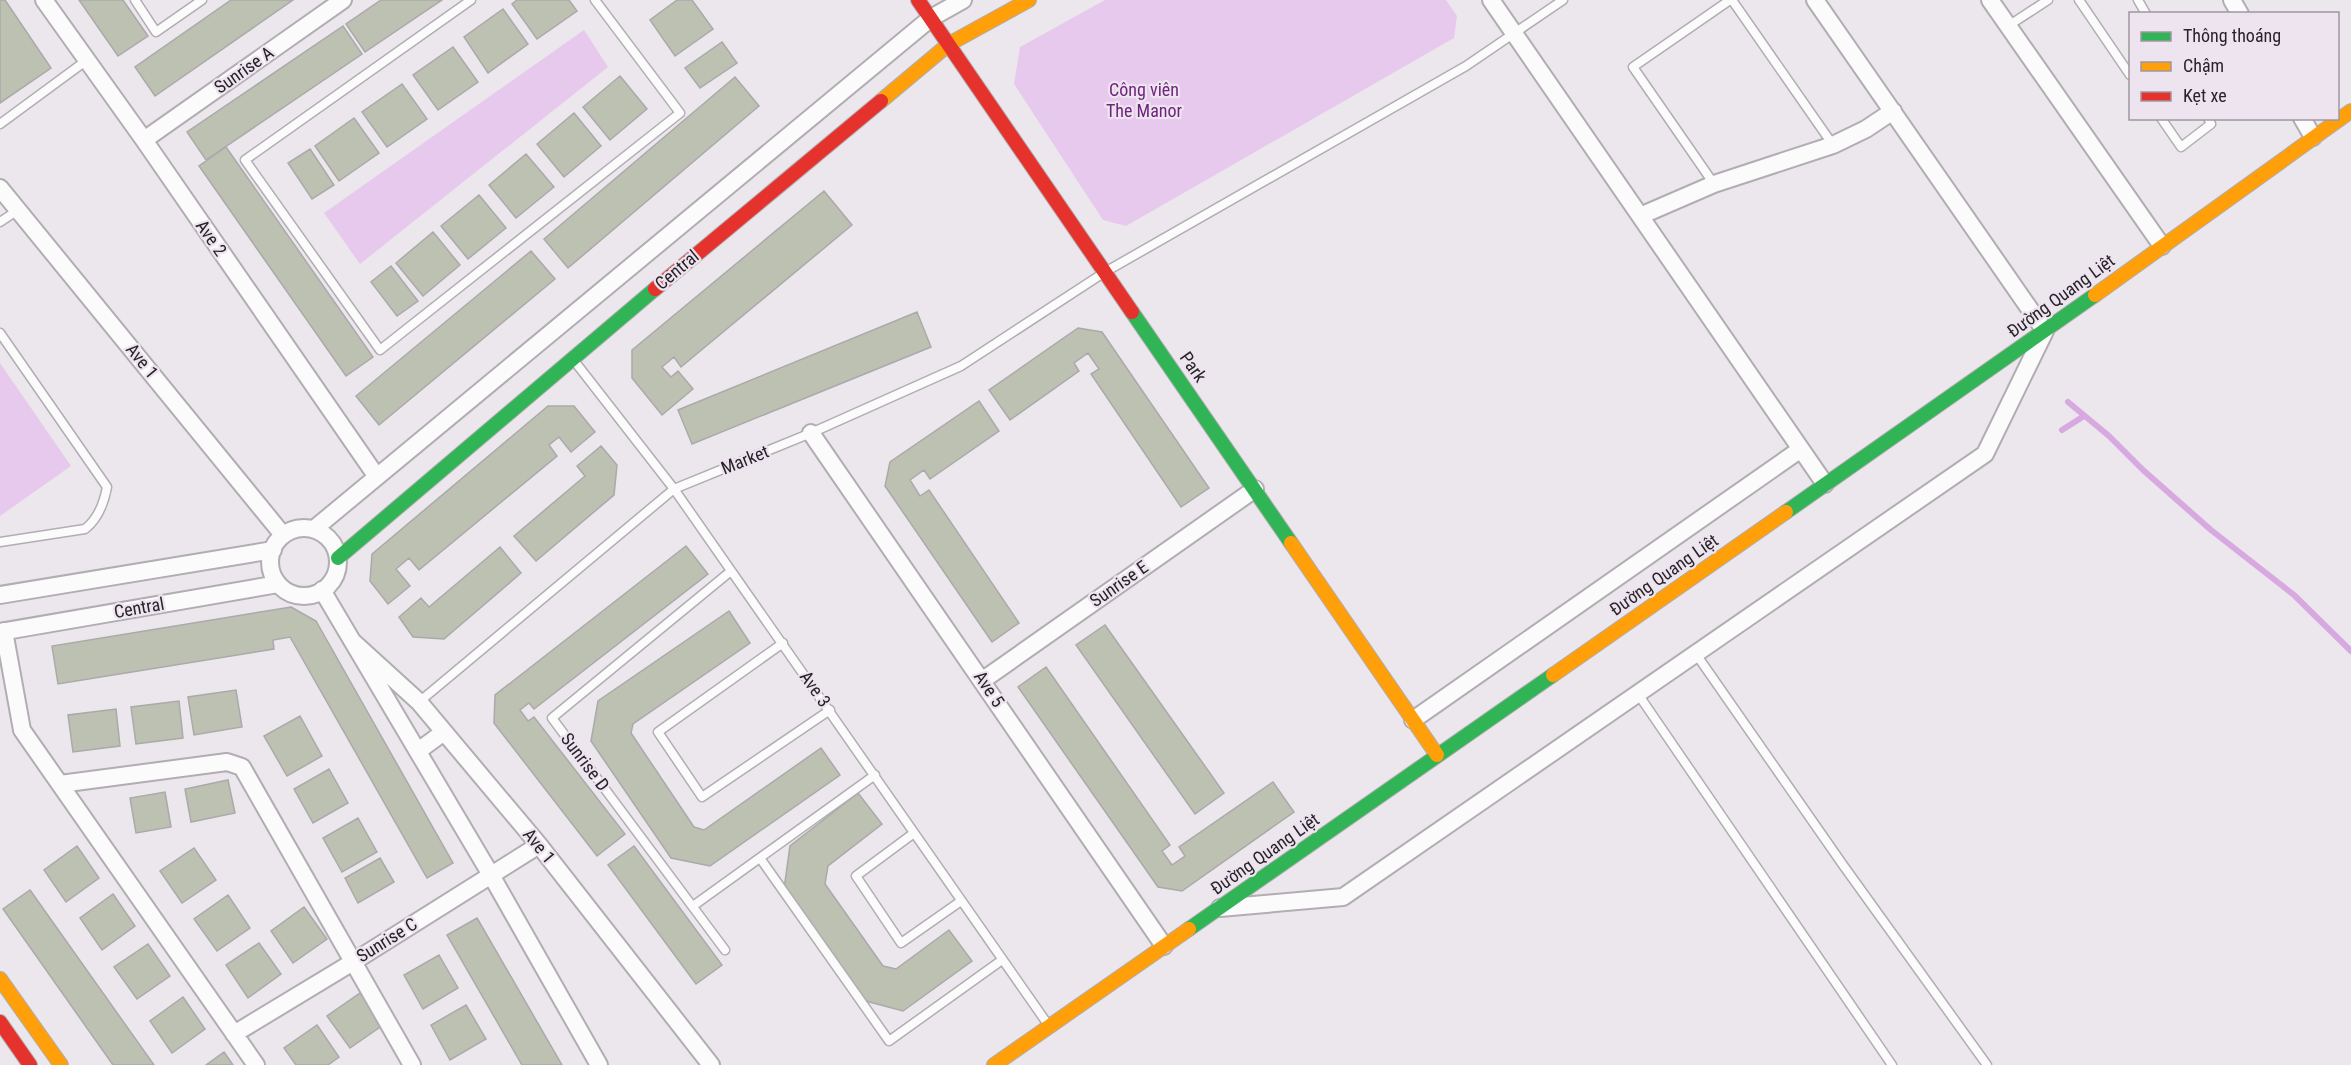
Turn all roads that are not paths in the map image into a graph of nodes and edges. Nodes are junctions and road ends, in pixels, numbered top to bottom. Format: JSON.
{"nodes":[{"id":1,"x":44,"y":0,"type":"edge"},
{"id":2,"x":135,"y":0,"type":"edge"},
{"id":3,"x":202,"y":0,"type":"edge"},
{"id":4,"x":342,"y":0,"type":"edge"},
{"id":5,"x":471,"y":0,"type":"edge"},
{"id":6,"x":596,"y":0,"type":"edge"},
{"id":7,"x":918,"y":0,"type":"edge"},
{"id":8,"x":963,"y":0,"type":"edge"},
{"id":9,"x":1029,"y":0,"type":"edge"},
{"id":10,"x":1491,"y":0,"type":"edge"},
{"id":11,"x":1563,"y":0,"type":"edge"},
{"id":12,"x":1731,"y":0,"type":"edge"},
{"id":13,"x":1815,"y":0,"type":"edge"},
{"id":14,"x":1990,"y":0,"type":"edge"},
{"id":15,"x":2048,"y":0,"type":"edge"},
{"id":16,"x":2079,"y":0,"type":"edge"},
{"id":17,"x":931,"y":18,"type":"junction"},
{"id":18,"x":2008,"y":26,"type":"junction"},
{"id":19,"x":1515,"y":33,"type":"junction"},
{"id":20,"x":949,"y":44,"type":"junction"},
{"id":21,"x":87,"y":60,"type":"junction"},
{"id":22,"x":2129,"y":74,"type":"edge"},
{"id":23,"x":1893,"y":111,"type":"junction"},
{"id":24,"x":2162,"y":120,"type":"edge"},
{"id":25,"x":2209,"y":120,"type":"edge"},
{"id":26,"x":2303,"y":120,"type":"edge"},
{"id":27,"x":2338,"y":120,"type":"edge"},
{"id":28,"x":0,"y":124,"type":"edge"},
{"id":29,"x":2313,"y":137,"type":"junction"},
{"id":30,"x":144,"y":140,"type":"junction"},
{"id":31,"x":1833,"y":145,"type":"junction"},
{"id":32,"x":1714,"y":184,"type":"junction"},
{"id":33,"x":0,"y":188,"type":"edge"},
{"id":34,"x":18,"y":210,"type":"junction"},
{"id":35,"x":1640,"y":216,"type":"junction"},
{"id":36,"x":0,"y":222,"type":"edge"},
{"id":37,"x":2162,"y":246,"type":"junction"},
{"id":38,"x":1105,"y":272,"type":"junction"},
{"id":39,"x":2045,"y":331,"type":"junction"},
{"id":40,"x":0,"y":333,"type":"edge"},
{"id":41,"x":572,"y":358,"type":"junction"},
{"id":42,"x":811,"y":433,"type":"junction"},
{"id":43,"x":1801,"y":449,"type":"junction"},
{"id":44,"x":377,"y":477,"type":"junction"},
{"id":45,"x":1825,"y":484,"type":"junction"},
{"id":46,"x":674,"y":489,"type":"junction"},
{"id":47,"x":1255,"y":489,"type":"junction"},
{"id":48,"x":314,"y":529,"type":"junction"},
{"id":49,"x":283,"y":535,"type":"junction"},
{"id":50,"x":0,"y":542,"type":"edge"},
{"id":51,"x":273,"y":550,"type":"junction"},
{"id":52,"x":338,"y":558,"type":"junction"},
{"id":53,"x":731,"y":571,"type":"junction"},
{"id":54,"x":278,"y":584,"type":"junction"},
{"id":55,"x":322,"y":590,"type":"junction"},
{"id":56,"x":0,"y":595,"type":"edge"},
{"id":57,"x":2,"y":632,"type":"edge"},
{"id":58,"x":352,"y":641,"type":"junction"},
{"id":59,"x":783,"y":643,"type":"junction"},
{"id":60,"x":1696,"y":654,"type":"junction"},
{"id":61,"x":983,"y":680,"type":"junction"},
{"id":62,"x":1638,"y":694,"type":"junction"},
{"id":63,"x":419,"y":702,"type":"junction"},
{"id":64,"x":830,"y":710,"type":"junction"},
{"id":65,"x":1413,"y":720,"type":"junction"},
{"id":66,"x":444,"y":732,"type":"junction"},
{"id":67,"x":418,"y":752,"type":"junction"},
{"id":68,"x":1437,"y":755,"type":"junction"},
{"id":69,"x":875,"y":775,"type":"junction"},
{"id":70,"x":60,"y":784,"type":"junction"},
{"id":71,"x":914,"y":833,"type":"junction"},
{"id":72,"x":539,"y":845,"type":"junction"},
{"id":73,"x":760,"y":858,"type":"junction"},
{"id":74,"x":491,"y":875,"type":"junction"},
{"id":75,"x":961,"y":901,"type":"junction"},
{"id":76,"x":693,"y":906,"type":"junction"},
{"id":77,"x":1220,"y":908,"type":"junction"},
{"id":78,"x":1164,"y":946,"type":"junction"},
{"id":79,"x":724,"y":950,"type":"dead end"},
{"id":80,"x":1002,"y":960,"type":"junction"},
{"id":81,"x":353,"y":962,"type":"junction"},
{"id":82,"x":0,"y":979,"type":"edge"},
{"id":83,"x":0,"y":1022,"type":"edge"},
{"id":84,"x":1049,"y":1026,"type":"junction"},
{"id":85,"x":234,"y":1034,"type":"junction"},
{"id":86,"x":30,"y":1065,"type":"edge"},
{"id":87,"x":60,"y":1065,"type":"edge"},
{"id":88,"x":255,"y":1065,"type":"edge"},
{"id":89,"x":411,"y":1065,"type":"edge"},
{"id":90,"x":599,"y":1065,"type":"edge"},
{"id":91,"x":711,"y":1065,"type":"edge"},
{"id":92,"x":994,"y":1065,"type":"edge"},
{"id":93,"x":1892,"y":1065,"type":"edge"},
{"id":94,"x":1987,"y":1065,"type":"edge"}],
"edges":[{"from":1,"to":21,"type":"street","name":"Ave 2"},
{"from":2,"to":3,"type":"lane"},
{"from":4,"to":30,"type":"street","name":"Sunrise A"},
{"from":5,"to":6,"type":"lane"},
{"from":7,"to":17,"type":"main road","name":"Park"},
{"from":8,"to":17,"type":"street","name":"Central"},
{"from":9,"to":20,"type":"main road","name":"Central"},
{"from":10,"to":19,"type":"street"},
{"from":11,"to":19,"type":"lane","name":"Market"},
{"from":12,"to":31,"type":"lane"},
{"from":12,"to":32,"type":"lane"},
{"from":13,"to":23,"type":"street"},
{"from":14,"to":18,"type":"street"},
{"from":15,"to":18,"type":"lane"},
{"from":16,"to":22,"type":"lane"},
{"from":17,"to":20,"type":"main road","name":"Park"},
{"from":17,"to":44,"type":"street","name":"Central"},
{"from":18,"to":37,"type":"street"},
{"from":19,"to":35,"type":"street"},
{"from":19,"to":38,"type":"lane","name":"Market"},
{"from":20,"to":38,"type":"main road","name":"Park"},
{"from":20,"to":41,"type":"main road","name":"Central"},
{"from":21,"to":28,"type":"lane"},
{"from":21,"to":30,"type":"street","name":"Ave 2"},
{"from":23,"to":31,"type":"street"},
{"from":23,"to":39,"type":"street"},
{"from":24,"to":25,"type":"lane"},
{"from":26,"to":29,"type":"street"},
{"from":27,"to":29,"type":"main road","name":"Đường Quang Liệt"},
{"from":29,"to":37,"type":"main road","name":"Đường Quang Liệt"},
{"from":30,"to":44,"type":"street","name":"Ave 2"},
{"from":31,"to":32,"type":"street"},
{"from":32,"to":35,"type":"street"},
{"from":33,"to":34,"type":"street","name":"Ave 1"},
{"from":34,"to":36,"type":"lane"},
{"from":34,"to":49,"type":"street","name":"Ave 1"},
{"from":35,"to":43,"type":"street"},
{"from":37,"to":39,"type":"main road","name":"Đường Quang Liệt"},
{"from":38,"to":42,"type":"lane","name":"Market"},
{"from":38,"to":47,"type":"main road","name":"Park"},
{"from":39,"to":45,"type":"main road","name":"Đường Quang Liệt"},
{"from":39,"to":60,"type":"street"},
{"from":40,"to":50,"type":"lane"},
{"from":41,"to":46,"type":"lane","name":"Ave 3"},
{"from":41,"to":52,"type":"main road","name":"Central"},
{"from":42,"to":46,"type":"lane","name":"Market"},
{"from":42,"to":61,"type":"street","name":"Ave 5"},
{"from":43,"to":45,"type":"street"},
{"from":43,"to":65,"type":"street"},
{"from":44,"to":48,"type":"street","name":"Central"},
{"from":45,"to":68,"type":"main road","name":"Đường Quang Liệt"},
{"from":46,"to":53,"type":"lane","name":"Ave 3"},
{"from":46,"to":63,"type":"lane","name":"Market"},
{"from":47,"to":61,"type":"street","name":"Sunrise E"},
{"from":47,"to":65,"type":"main road","name":"Park"},
{"from":48,"to":49,"type":"street"},
{"from":48,"to":52,"type":"street"},
{"from":49,"to":51,"type":"street"},
{"from":51,"to":54,"type":"street"},
{"from":51,"to":56,"type":"street","name":"Central"},
{"from":52,"to":55,"type":"street"},
{"from":53,"to":59,"type":"lane","name":"Ave 3"},
{"from":53,"to":76,"type":"lane","name":"Sunrise D"},
{"from":54,"to":55,"type":"street"},
{"from":54,"to":57,"type":"street","name":"Central"},
{"from":55,"to":58,"type":"street","name":"Ave 1"},
{"from":57,"to":70,"type":"street"},
{"from":58,"to":63,"type":"street","name":"Ave 1"},
{"from":58,"to":67,"type":"street","name":"Ave 1"},
{"from":59,"to":64,"type":"lane","name":"Ave 3"},
{"from":59,"to":64,"type":"lane"},
{"from":60,"to":62,"type":"street"},
{"from":60,"to":94,"type":"lane"},
{"from":61,"to":78,"type":"street","name":"Ave 5"},
{"from":62,"to":77,"type":"street"},
{"from":62,"to":93,"type":"lane"},
{"from":63,"to":66,"type":"street","name":"Ave 1"},
{"from":64,"to":69,"type":"lane","name":"Ave 3"},
{"from":65,"to":68,"type":"main road","name":"Park"},
{"from":66,"to":67,"type":"street"},
{"from":66,"to":72,"type":"street","name":"Ave 1"},
{"from":67,"to":74,"type":"street","name":"Ave 1"},
{"from":68,"to":77,"type":"main road","name":"Đường Quang Liệt"},
{"from":69,"to":71,"type":"lane","name":"Ave 3"},
{"from":69,"to":73,"type":"lane"},
{"from":70,"to":81,"type":"street"},
{"from":70,"to":85,"type":"street"},
{"from":71,"to":75,"type":"lane","name":"Ave 3"},
{"from":71,"to":75,"type":"lane"},
{"from":72,"to":74,"type":"street","name":"Sunrise C"},
{"from":72,"to":91,"type":"street","name":"Ave 1"},
{"from":73,"to":76,"type":"lane"},
{"from":73,"to":80,"type":"lane"},
{"from":74,"to":81,"type":"street","name":"Sunrise C"},
{"from":74,"to":90,"type":"street","name":"Ave 1"},
{"from":75,"to":80,"type":"lane","name":"Ave 3"},
{"from":76,"to":79,"type":"lane","name":"Sunrise D"},
{"from":77,"to":78,"type":"main road","name":"Đường Quang Liệt"},
{"from":78,"to":84,"type":"main road","name":"Đường Quang Liệt"},
{"from":80,"to":84,"type":"lane","name":"Ave 3"},
{"from":81,"to":85,"type":"street","name":"Sunrise C"},
{"from":81,"to":89,"type":"street"},
{"from":82,"to":87,"type":"main road"},
{"from":83,"to":86,"type":"main road"},
{"from":84,"to":92,"type":"main road","name":"Đường Quang Liệt"},
{"from":85,"to":88,"type":"street"}]}
